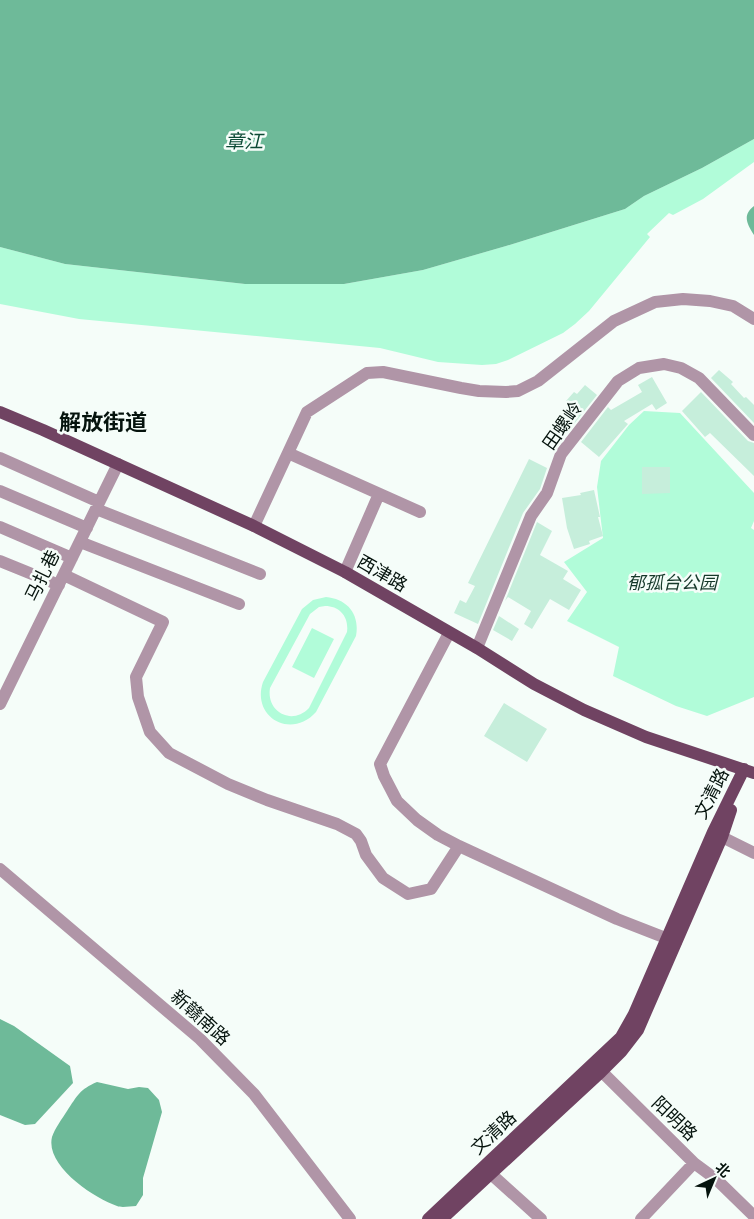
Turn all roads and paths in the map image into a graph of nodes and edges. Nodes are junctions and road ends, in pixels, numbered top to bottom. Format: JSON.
{"nodes":[{"id":1,"x":754,"y":319,"type":"edge"},
{"id":2,"x":0,"y":412,"type":"edge"},
{"id":3,"x":754,"y":436,"type":"edge"},
{"id":4,"x":288,"y":453,"type":"junction"},
{"id":5,"x":0,"y":458,"type":"edge"},
{"id":6,"x":118,"y":464,"type":"junction"},
{"id":7,"x":0,"y":491,"type":"edge"},
{"id":8,"x":379,"y":494,"type":"junction"},
{"id":9,"x":98,"y":506,"type":"junction"},
{"id":10,"x":420,"y":512,"type":"dead end"},
{"id":11,"x":254,"y":526,"type":"junction"},
{"id":12,"x":0,"y":527,"type":"edge"},
{"id":13,"x":86,"y":528,"type":"junction"},
{"id":14,"x":80,"y":542,"type":"junction"},
{"id":15,"x":72,"y":558,"type":"junction"},
{"id":16,"x":0,"y":561,"type":"edge"},
{"id":17,"x":345,"y":572,"type":"junction"},
{"id":18,"x":260,"y":574,"type":"dead end"},
{"id":19,"x":61,"y":580,"type":"junction"},
{"id":20,"x":240,"y":604,"type":"dead end"},
{"id":21,"x":449,"y":633,"type":"junction"},
{"id":22,"x":477,"y":648,"type":"junction"},
{"id":23,"x":0,"y":704,"type":"edge"},
{"id":24,"x":749,"y":771,"type":"edge"},
{"id":25,"x":722,"y":837,"type":"junction"},
{"id":26,"x":459,"y":846,"type":"junction"},
{"id":27,"x":754,"y":853,"type":"edge"},
{"id":28,"x":0,"y":869,"type":"edge"},
{"id":29,"x":672,"y":940,"type":"junction"},
{"id":30,"x":597,"y":1068,"type":"junction"},
{"id":31,"x":694,"y":1163,"type":"junction"},
{"id":32,"x":491,"y":1174,"type":"junction"},
{"id":33,"x":754,"y":1216,"type":"edge"},
{"id":34,"x":350,"y":1219,"type":"edge"},
{"id":35,"x":428,"y":1219,"type":"edge"},
{"id":36,"x":442,"y":1219,"type":"edge"},
{"id":37,"x":541,"y":1219,"type":"edge"},
{"id":38,"x":641,"y":1219,"type":"edge"}],
"edges":[{"from":1,"to":4,"type":"street"},
{"from":2,"to":6,"type":"main road","name":"西津路"},
{"from":3,"to":22,"type":"street","name":"田螺岭"},
{"from":4,"to":8,"type":"street"},
{"from":4,"to":11,"type":"street"},
{"from":5,"to":9,"type":"street"},
{"from":6,"to":9,"type":"street","name":"马扎巷"},
{"from":6,"to":11,"type":"main road","name":"西津路"},
{"from":7,"to":13,"type":"street"},
{"from":8,"to":10,"type":"street"},
{"from":8,"to":17,"type":"street"},
{"from":9,"to":13,"type":"street","name":"马扎巷"},
{"from":9,"to":18,"type":"street"},
{"from":11,"to":17,"type":"main road","name":"西津路"},
{"from":12,"to":15,"type":"street"},
{"from":13,"to":14,"type":"street","name":"马扎巷"},
{"from":14,"to":15,"type":"street","name":"马扎巷"},
{"from":14,"to":20,"type":"street"},
{"from":15,"to":19,"type":"street","name":"马扎巷"},
{"from":16,"to":19,"type":"street"},
{"from":17,"to":21,"type":"main road","name":"西津路"},
{"from":19,"to":23,"type":"street","name":"马扎巷"},
{"from":19,"to":26,"type":"street"},
{"from":21,"to":22,"type":"main road","name":"西津路"},
{"from":21,"to":26,"type":"street"},
{"from":22,"to":24,"type":"main road","name":"西津路"},
{"from":24,"to":25,"type":"main road","name":"文清路"},
{"from":24,"to":29,"type":"main road","name":"文清路"},
{"from":25,"to":27,"type":"street"},
{"from":25,"to":29,"type":"main road","name":"文清路"},
{"from":26,"to":29,"type":"street"},
{"from":28,"to":34,"type":"street","name":"新赣南路"},
{"from":29,"to":30,"type":"main road","name":"文清路"},
{"from":30,"to":31,"type":"street","name":"阳明路"},
{"from":30,"to":32,"type":"main road","name":"文清路"},
{"from":30,"to":35,"type":"main road","name":"文清路"},
{"from":31,"to":33,"type":"street","name":"阳明路"},
{"from":31,"to":38,"type":"street"},
{"from":32,"to":36,"type":"main road","name":"文清路"},
{"from":32,"to":37,"type":"street"}]}
